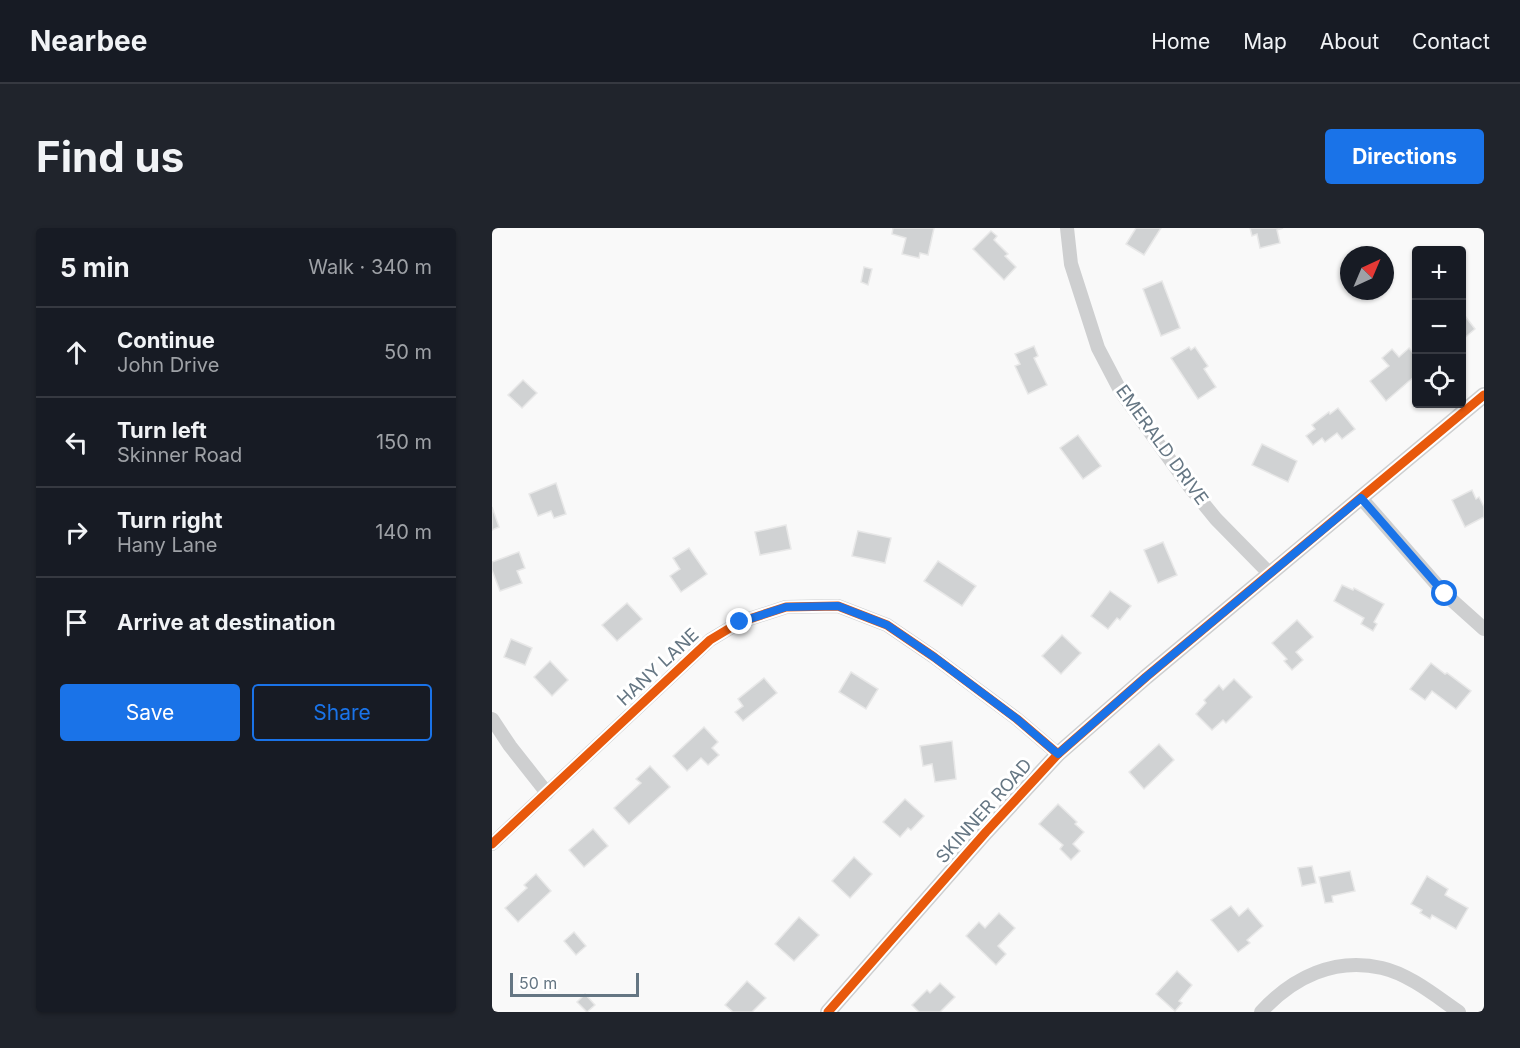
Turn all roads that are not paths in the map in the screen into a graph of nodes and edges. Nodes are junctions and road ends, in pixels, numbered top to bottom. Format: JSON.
{"nodes":[{"id":1,"x":1067,"y":228,"type":"edge"},
{"id":2,"x":1484,"y":395,"type":"edge"},
{"id":3,"x":1361,"y":498,"type":"junction"},
{"id":4,"x":1270,"y":574,"type":"junction"},
{"id":5,"x":1484,"y":629,"type":"edge"},
{"id":6,"x":492,"y":719,"type":"edge"},
{"id":7,"x":1058,"y":754,"type":"junction"},
{"id":8,"x":547,"y":793,"type":"junction"},
{"id":9,"x":492,"y":844,"type":"edge"},
{"id":10,"x":828,"y":1012,"type":"edge"},
{"id":11,"x":1262,"y":1012,"type":"edge"},
{"id":12,"x":1459,"y":1012,"type":"edge"}],
"edges":[{"from":1,"to":4,"type":"street","name":"EMERALD DRIVE"},
{"from":2,"to":3,"type":"street","name":"SKINNER ROAD"},
{"from":3,"to":4,"type":"street","name":"SKINNER ROAD"},
{"from":3,"to":5,"type":"street"},
{"from":4,"to":7,"type":"street","name":"SKINNER ROAD"},
{"from":6,"to":8,"type":"street"},
{"from":7,"to":8,"type":"street","name":"HANY LANE"},
{"from":7,"to":10,"type":"street","name":"SKINNER ROAD"},
{"from":8,"to":9,"type":"street","name":"HANY LANE"},
{"from":11,"to":12,"type":"street"}]}
